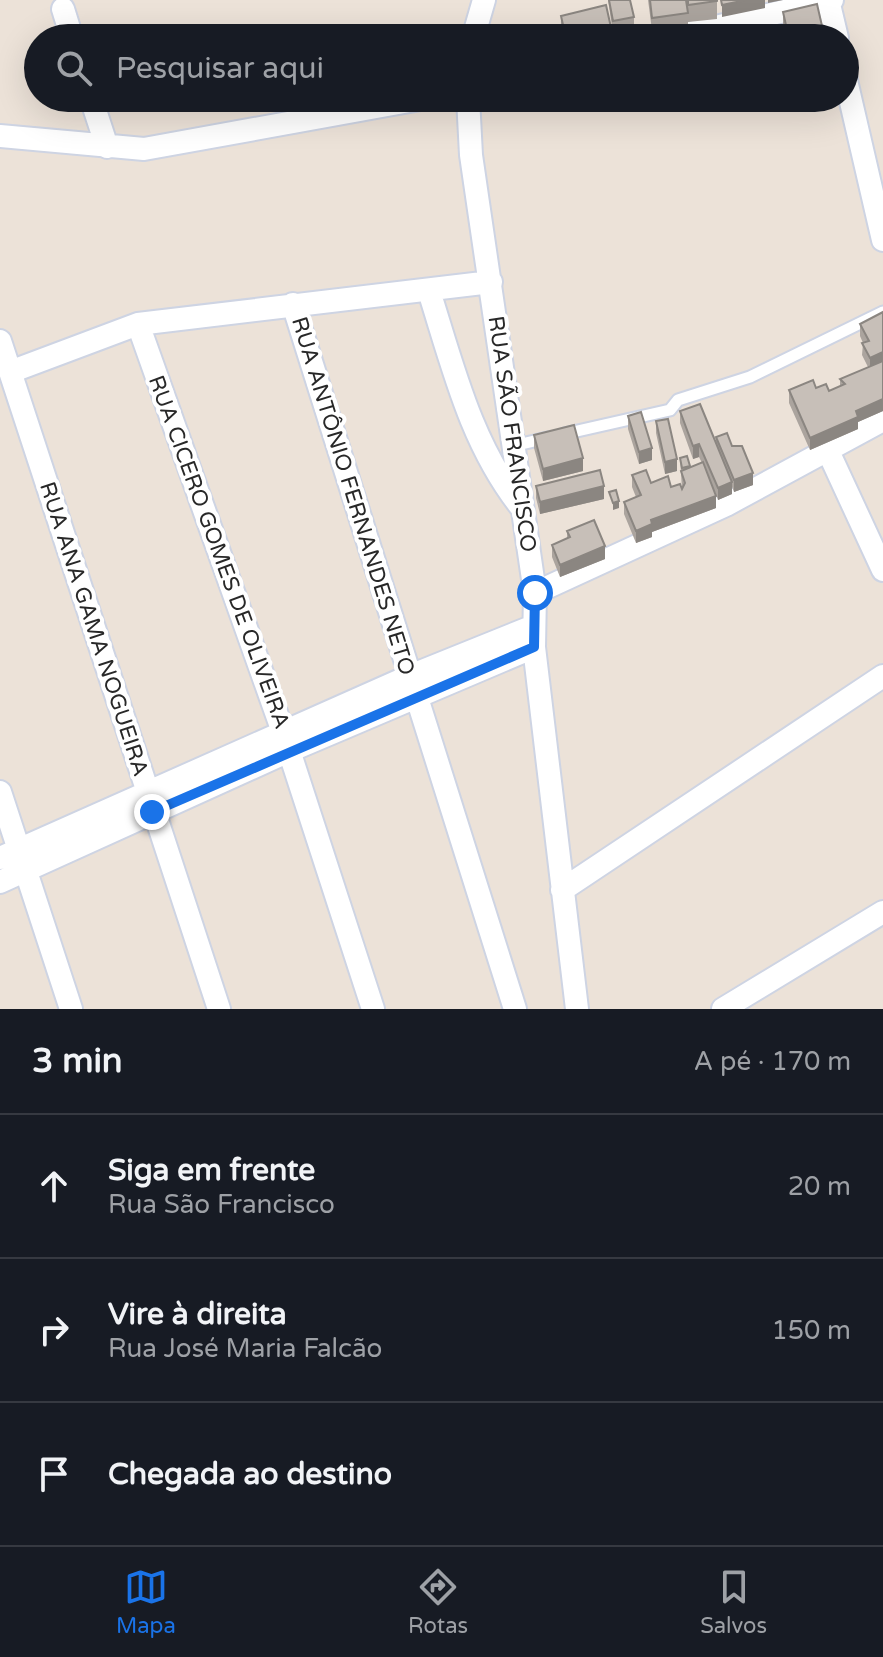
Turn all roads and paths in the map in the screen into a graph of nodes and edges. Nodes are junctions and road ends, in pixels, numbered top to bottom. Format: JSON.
{"nodes":[{"id":1,"x":484,"y":0,"type":"edge"},
{"id":2,"x":830,"y":0,"type":"edge"},
{"id":3,"x":63,"y":9,"type":"dead end"},
{"id":4,"x":68,"y":24,"type":"edge"},
{"id":5,"x":477,"y":24,"type":"edge"},
{"id":6,"x":728,"y":24,"type":"edge"},
{"id":7,"x":834,"y":24,"type":"edge"},
{"id":8,"x":96,"y":112,"type":"edge"},
{"id":9,"x":352,"y":112,"type":"edge"},
{"id":10,"x":469,"y":112,"type":"edge"},
{"id":11,"x":853,"y":112,"type":"edge"},
{"id":12,"x":0,"y":136,"type":"edge"},
{"id":13,"x":107,"y":147,"type":"junction"},
{"id":14,"x":883,"y":240,"type":"edge"},
{"id":15,"x":491,"y":282,"type":"junction"},
{"id":16,"x":429,"y":291,"type":"junction"},
{"id":17,"x":293,"y":304,"type":"junction"},
{"id":18,"x":883,"y":312,"type":"edge"},
{"id":19,"x":138,"y":324,"type":"junction"},
{"id":20,"x":0,"y":341,"type":"edge"},
{"id":21,"x":10,"y":372,"type":"junction"},
{"id":22,"x":883,"y":420,"type":"edge"},
{"id":23,"x":513,"y":446,"type":"junction"},
{"id":24,"x":828,"y":451,"type":"junction"},
{"id":25,"x":522,"y":508,"type":"junction"},
{"id":26,"x":883,"y":570,"type":"edge"},
{"id":27,"x":535,"y":593,"type":"junction"},
{"id":28,"x":534,"y":636,"type":"junction"},
{"id":29,"x":883,"y":676,"type":"edge"},
{"id":30,"x":412,"y":687,"type":"junction"},
{"id":31,"x":286,"y":742,"type":"junction"},
{"id":32,"x":0,"y":792,"type":"edge"},
{"id":33,"x":150,"y":801,"type":"junction"},
{"id":34,"x":15,"y":859,"type":"edge"},
{"id":35,"x":0,"y":882,"type":"edge"},
{"id":36,"x":562,"y":890,"type":"junction"},
{"id":37,"x":883,"y":912,"type":"edge"},
{"id":38,"x":71,"y":1009,"type":"edge"},
{"id":39,"x":219,"y":1009,"type":"edge"},
{"id":40,"x":373,"y":1009,"type":"edge"},
{"id":41,"x":515,"y":1009,"type":"edge"},
{"id":42,"x":577,"y":1009,"type":"edge"},
{"id":43,"x":723,"y":1009,"type":"edge"}],
"edges":[{"from":1,"to":5,"type":"street"},
{"from":2,"to":6,"type":"street"},
{"from":2,"to":7,"type":"street"},
{"from":3,"to":4,"type":"street"},
{"from":8,"to":13,"type":"street"},
{"from":9,"to":13,"type":"street"},
{"from":10,"to":15,"type":"street","name":"RUA SÃO FRANCISCO"},
{"from":11,"to":14,"type":"street"},
{"from":12,"to":13,"type":"street"},
{"from":15,"to":16,"type":"street"},
{"from":15,"to":23,"type":"street","name":"RUA SÃO FRANCISCO"},
{"from":16,"to":17,"type":"street"},
{"from":16,"to":25,"type":"street"},
{"from":17,"to":19,"type":"street"},
{"from":17,"to":30,"type":"street","name":"RUA ANTÔNIO FERNANDES NETO"},
{"from":18,"to":23,"type":"lane"},
{"from":19,"to":21,"type":"street"},
{"from":19,"to":31,"type":"street","name":"RUA CICERO GOMES DE OLIVEIRA"},
{"from":20,"to":21,"type":"street","name":"RUA ANA GAMA NOGUEIRA"},
{"from":21,"to":33,"type":"street","name":"RUA ANA GAMA NOGUEIRA"},
{"from":22,"to":24,"type":"street"},
{"from":23,"to":25,"type":"street","name":"RUA SÃO FRANCISCO"},
{"from":24,"to":26,"type":"street"},
{"from":24,"to":27,"type":"street"},
{"from":25,"to":27,"type":"street","name":"RUA SÃO FRANCISCO"},
{"from":27,"to":28,"type":"street","name":"RUA SÃO FRANCISCO"},
{"from":28,"to":30,"type":"street"},
{"from":28,"to":36,"type":"street","name":"RUA SÃO FRANCISCO"},
{"from":29,"to":36,"type":"street"},
{"from":30,"to":31,"type":"street"},
{"from":30,"to":41,"type":"street","name":"RUA ANTÔNIO FERNANDES NETO"},
{"from":31,"to":33,"type":"street"},
{"from":31,"to":40,"type":"street","name":"RUA CICERO GOMES DE OLIVEIRA"},
{"from":32,"to":34,"type":"street"},
{"from":33,"to":34,"type":"street"},
{"from":33,"to":39,"type":"street","name":"RUA ANA GAMA NOGUEIRA"},
{"from":34,"to":35,"type":"street"},
{"from":34,"to":38,"type":"street"},
{"from":36,"to":42,"type":"street","name":"RUA SÃO FRANCISCO"},
{"from":37,"to":43,"type":"street"}]}
